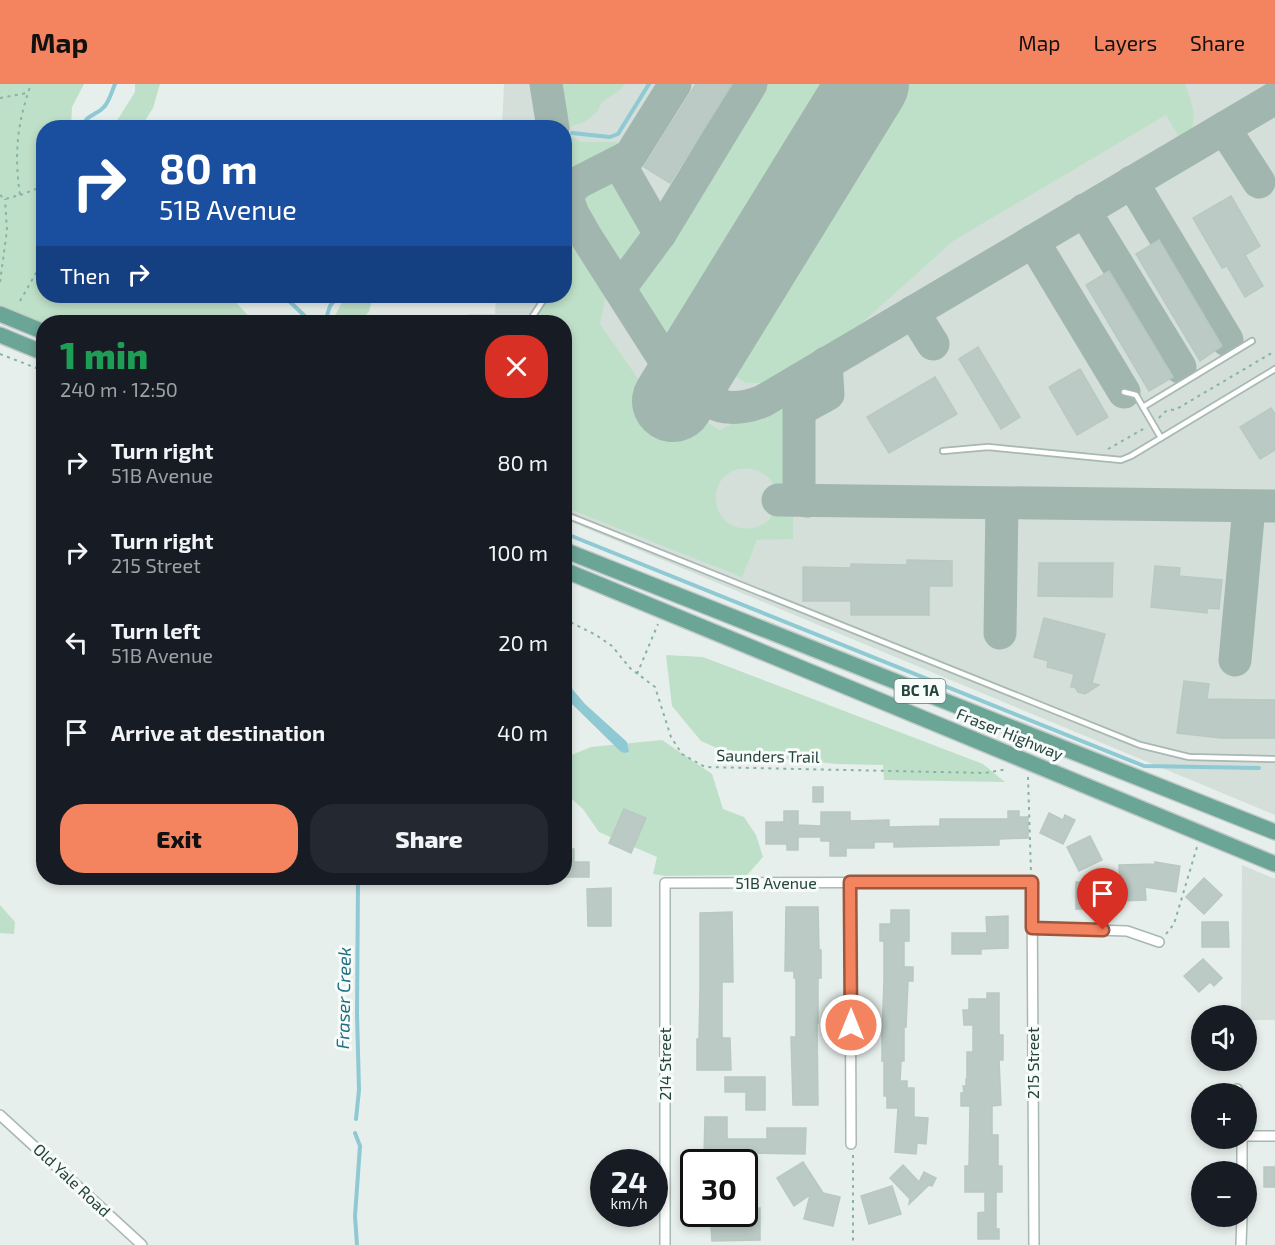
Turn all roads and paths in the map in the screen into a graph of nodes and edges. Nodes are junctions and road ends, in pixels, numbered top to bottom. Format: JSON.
{"nodes":[{"id":1,"x":31,"y":84,"type":"edge"},
{"id":2,"x":28,"y":93,"type":"junction"},
{"id":3,"x":0,"y":98,"type":"edge"},
{"id":4,"x":36,"y":189,"type":"edge"},
{"id":5,"x":0,"y":195,"type":"edge"},
{"id":6,"x":20,"y":195,"type":"junction"},
{"id":7,"x":5,"y":199,"type":"junction"},
{"id":8,"x":36,"y":273,"type":"edge"},
{"id":9,"x":0,"y":282,"type":"edge"},
{"id":10,"x":20,"y":301,"type":"dead end"},
{"id":11,"x":0,"y":314,"type":"edge"},
{"id":12,"x":36,"y":329,"type":"edge"},
{"id":13,"x":0,"y":335,"type":"edge"},
{"id":14,"x":1252,"y":341,"type":"dead end"},
{"id":15,"x":36,"y":350,"type":"edge"},
{"id":16,"x":1275,"y":351,"type":"edge"},
{"id":17,"x":0,"y":354,"type":"edge"},
{"id":18,"x":36,"y":368,"type":"edge"},
{"id":19,"x":1275,"y":369,"type":"edge"},
{"id":20,"x":1124,"y":392,"type":"dead end"},
{"id":21,"x":1143,"y":407,"type":"junction"},
{"id":22,"x":1153,"y":423,"type":"junction"},
{"id":23,"x":1161,"y":438,"type":"junction"},
{"id":24,"x":944,"y":451,"type":"dead end"},
{"id":25,"x":1106,"y":451,"type":"dead end"},
{"id":26,"x":572,"y":517,"type":"edge"},
{"id":27,"x":572,"y":553,"type":"edge"},
{"id":28,"x":572,"y":573,"type":"edge"},
{"id":29,"x":658,"y":621,"type":"dead end"},
{"id":30,"x":572,"y":623,"type":"edge"},
{"id":31,"x":637,"y":674,"type":"junction"},
{"id":32,"x":1275,"y":759,"type":"edge"},
{"id":33,"x":1009,"y":764,"type":"dead end"},
{"id":34,"x":1018,"y":773,"type":"dead end"},
{"id":35,"x":1275,"y":832,"type":"edge"},
{"id":36,"x":1198,"y":842,"type":"dead end"},
{"id":37,"x":1275,"y":864,"type":"edge"},
{"id":38,"x":850,"y":882,"type":"junction"},
{"id":39,"x":1032,"y":882,"type":"junction"},
{"id":40,"x":665,"y":883,"type":"joint"},
{"id":41,"x":1032,"y":928,"type":"junction"},
{"id":42,"x":1159,"y":942,"type":"joint"},
{"id":43,"x":0,"y":1115,"type":"edge"},
{"id":44,"x":1257,"y":1136,"type":"edge"},
{"id":45,"x":1275,"y":1136,"type":"edge"},
{"id":46,"x":851,"y":1144,"type":"joint"},
{"id":47,"x":1242,"y":1227,"type":"edge"},
{"id":48,"x":142,"y":1245,"type":"edge"},
{"id":49,"x":665,"y":1245,"type":"edge"},
{"id":50,"x":854,"y":1245,"type":"edge"},
{"id":51,"x":1034,"y":1245,"type":"edge"},
{"id":52,"x":1241,"y":1245,"type":"edge"}],
"edges":[{"from":1,"to":2,"type":"path"},
{"from":2,"to":3,"type":"path"},
{"from":2,"to":6,"type":"path"},
{"from":4,"to":6,"type":"path"},
{"from":5,"to":7,"type":"path"},
{"from":6,"to":7,"type":"path"},
{"from":7,"to":9,"type":"path"},
{"from":8,"to":10,"type":"path"},
{"from":11,"to":12,"type":"main road"},
{"from":13,"to":15,"type":"main road"},
{"from":14,"to":21,"type":"lane"},
{"from":16,"to":22,"type":"path"},
{"from":17,"to":18,"type":"path"},
{"from":19,"to":23,"type":"lane"},
{"from":20,"to":21,"type":"lane"},
{"from":21,"to":22,"type":"lane"},
{"from":22,"to":23,"type":"lane"},
{"from":22,"to":25,"type":"path"},
{"from":23,"to":24,"type":"lane"},
{"from":26,"to":32,"type":"lane"},
{"from":27,"to":35,"type":"main road","name":"Fraser Highway","number":"BC 1A"},
{"from":28,"to":37,"type":"main road","name":"Fraser Highway","number":"BC 1A"},
{"from":29,"to":31,"type":"path"},
{"from":30,"to":31,"type":"path","name":"Saunders Trail"},
{"from":31,"to":33,"type":"path","name":"Saunders Trail"},
{"from":34,"to":39,"type":"path"},
{"from":36,"to":42,"type":"path"},
{"from":38,"to":39,"type":"street","name":"51B Avenue"},
{"from":38,"to":40,"type":"street","name":"51B Avenue"},
{"from":38,"to":46,"type":"street"},
{"from":39,"to":41,"type":"street","name":"215 Street"},
{"from":40,"to":49,"type":"street","name":"214 Street"},
{"from":41,"to":42,"type":"street"},
{"from":41,"to":51,"type":"street","name":"215 Street"},
{"from":43,"to":48,"type":"street","name":"Old Yale Road"},
{"from":44,"to":45,"type":"street"},
{"from":46,"to":50,"type":"path"},
{"from":47,"to":52,"type":"street"}]}
